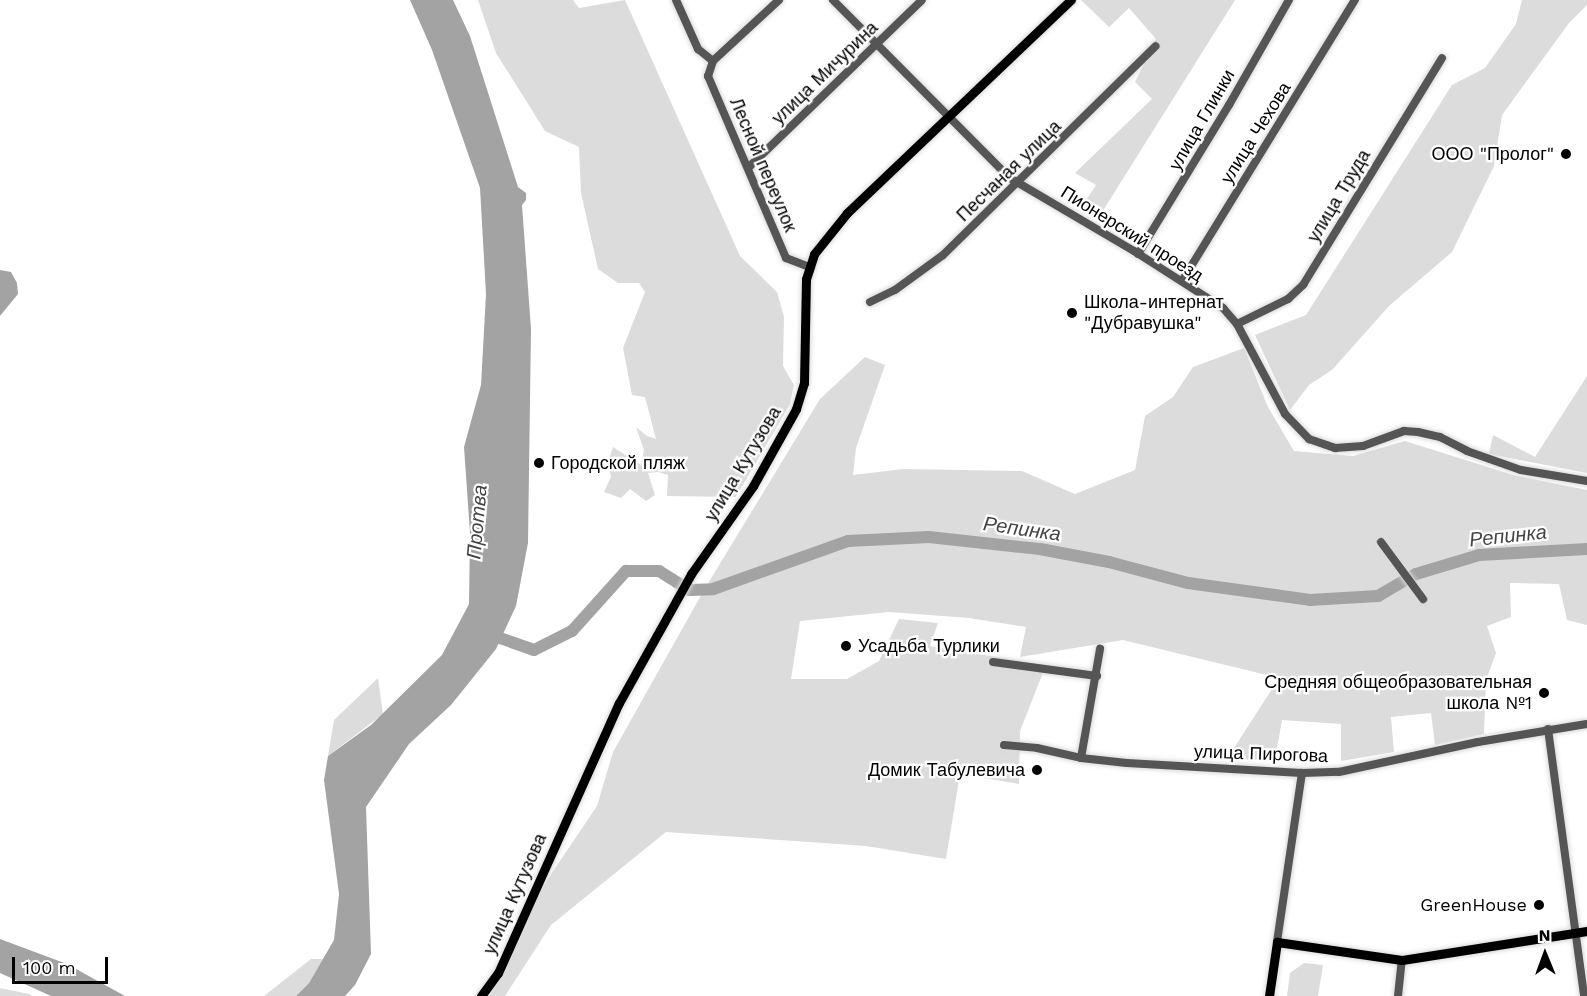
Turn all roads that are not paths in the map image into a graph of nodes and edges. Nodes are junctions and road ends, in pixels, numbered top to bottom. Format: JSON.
{"nodes":[{"id":1,"x":676,"y":0,"type":"edge"},
{"id":2,"x":779,"y":0,"type":"edge"},
{"id":3,"x":833,"y":0,"type":"edge"},
{"id":4,"x":922,"y":0,"type":"edge"},
{"id":5,"x":1071,"y":0,"type":"edge"},
{"id":6,"x":1290,"y":0,"type":"edge"},
{"id":7,"x":1355,"y":0,"type":"edge"},
{"id":8,"x":877,"y":44,"type":"junction"},
{"id":9,"x":1156,"y":45,"type":"dead end"},
{"id":10,"x":1442,"y":58,"type":"dead end"},
{"id":11,"x":713,"y":61,"type":"junction"},
{"id":12,"x":948,"y":118,"type":"junction"},
{"id":13,"x":749,"y":167,"type":"junction"},
{"id":14,"x":1019,"y":183,"type":"junction"},
{"id":15,"x":1138,"y":254,"type":"junction"},
{"id":16,"x":809,"y":267,"type":"junction"},
{"id":17,"x":1182,"y":281,"type":"junction"},
{"id":18,"x":870,"y":302,"type":"dead end"},
{"id":19,"x":1237,"y":324,"type":"junction"},
{"id":20,"x":1587,"y":481,"type":"edge"},
{"id":21,"x":1381,"y":542,"type":"dead end"},
{"id":22,"x":1423,"y":599,"type":"dead end"},
{"id":23,"x":1101,"y":649,"type":"dead end"},
{"id":24,"x":993,"y":662,"type":"dead end"},
{"id":25,"x":1097,"y":676,"type":"junction"},
{"id":26,"x":1587,"y":724,"type":"edge"},
{"id":27,"x":1548,"y":729,"type":"junction"},
{"id":28,"x":1004,"y":745,"type":"dead end"},
{"id":29,"x":1081,"y":758,"type":"junction"},
{"id":30,"x":1302,"y":773,"type":"junction"},
{"id":31,"x":1587,"y":931,"type":"edge"},
{"id":32,"x":1577,"y":932,"type":"junction"},
{"id":33,"x":1277,"y":942,"type":"junction"},
{"id":34,"x":1402,"y":960,"type":"junction"},
{"id":35,"x":481,"y":996,"type":"edge"},
{"id":36,"x":1269,"y":996,"type":"edge"},
{"id":37,"x":1398,"y":996,"type":"edge"},
{"id":38,"x":1584,"y":996,"type":"edge"}],
"edges":[{"from":1,"to":11,"type":"street"},
{"from":2,"to":11,"type":"street"},
{"from":3,"to":8,"type":"street","name":"Пионерский проезд"},
{"from":4,"to":8,"type":"street","name":"улица Мичурина"},
{"from":5,"to":12,"type":"main road","name":"улица Кутузова"},
{"from":6,"to":15,"type":"street","name":"улица Глинки"},
{"from":7,"to":17,"type":"street","name":"улица Чехова"},
{"from":8,"to":12,"type":"street","name":"Пионерский проезд"},
{"from":8,"to":13,"type":"street","name":"улица Мичурина"},
{"from":9,"to":14,"type":"street","name":"Песчаная улица"},
{"from":10,"to":19,"type":"street","name":"улица Труда"},
{"from":11,"to":13,"type":"street","name":"Лесной переулок"},
{"from":12,"to":14,"type":"street","name":"Пионерский проезд"},
{"from":12,"to":16,"type":"main road","name":"улица Кутузова"},
{"from":13,"to":16,"type":"street","name":"Лесной переулок"},
{"from":14,"to":15,"type":"street","name":"Пионерский проезд"},
{"from":14,"to":18,"type":"street","name":"Песчаная улица"},
{"from":15,"to":17,"type":"street","name":"Пионерский проезд"},
{"from":16,"to":35,"type":"main road","name":"улица Кутузова"},
{"from":17,"to":19,"type":"street","name":"Пионерский проезд"},
{"from":19,"to":20,"type":"street","name":"Пионерский проезд"},
{"from":21,"to":22,"type":"street"},
{"from":23,"to":25,"type":"street"},
{"from":24,"to":25,"type":"street"},
{"from":25,"to":29,"type":"street"},
{"from":26,"to":27,"type":"street","name":"улица Пирогова"},
{"from":27,"to":30,"type":"street","name":"улица Пирогова"},
{"from":27,"to":32,"type":"street"},
{"from":28,"to":29,"type":"street","name":"улица Пирогова"},
{"from":29,"to":30,"type":"street","name":"улица Пирогова"},
{"from":30,"to":33,"type":"street"},
{"from":31,"to":32,"type":"main road"},
{"from":32,"to":34,"type":"main road"},
{"from":32,"to":38,"type":"street"},
{"from":33,"to":34,"type":"main road"},
{"from":33,"to":36,"type":"main road"},
{"from":34,"to":37,"type":"street"}]}
